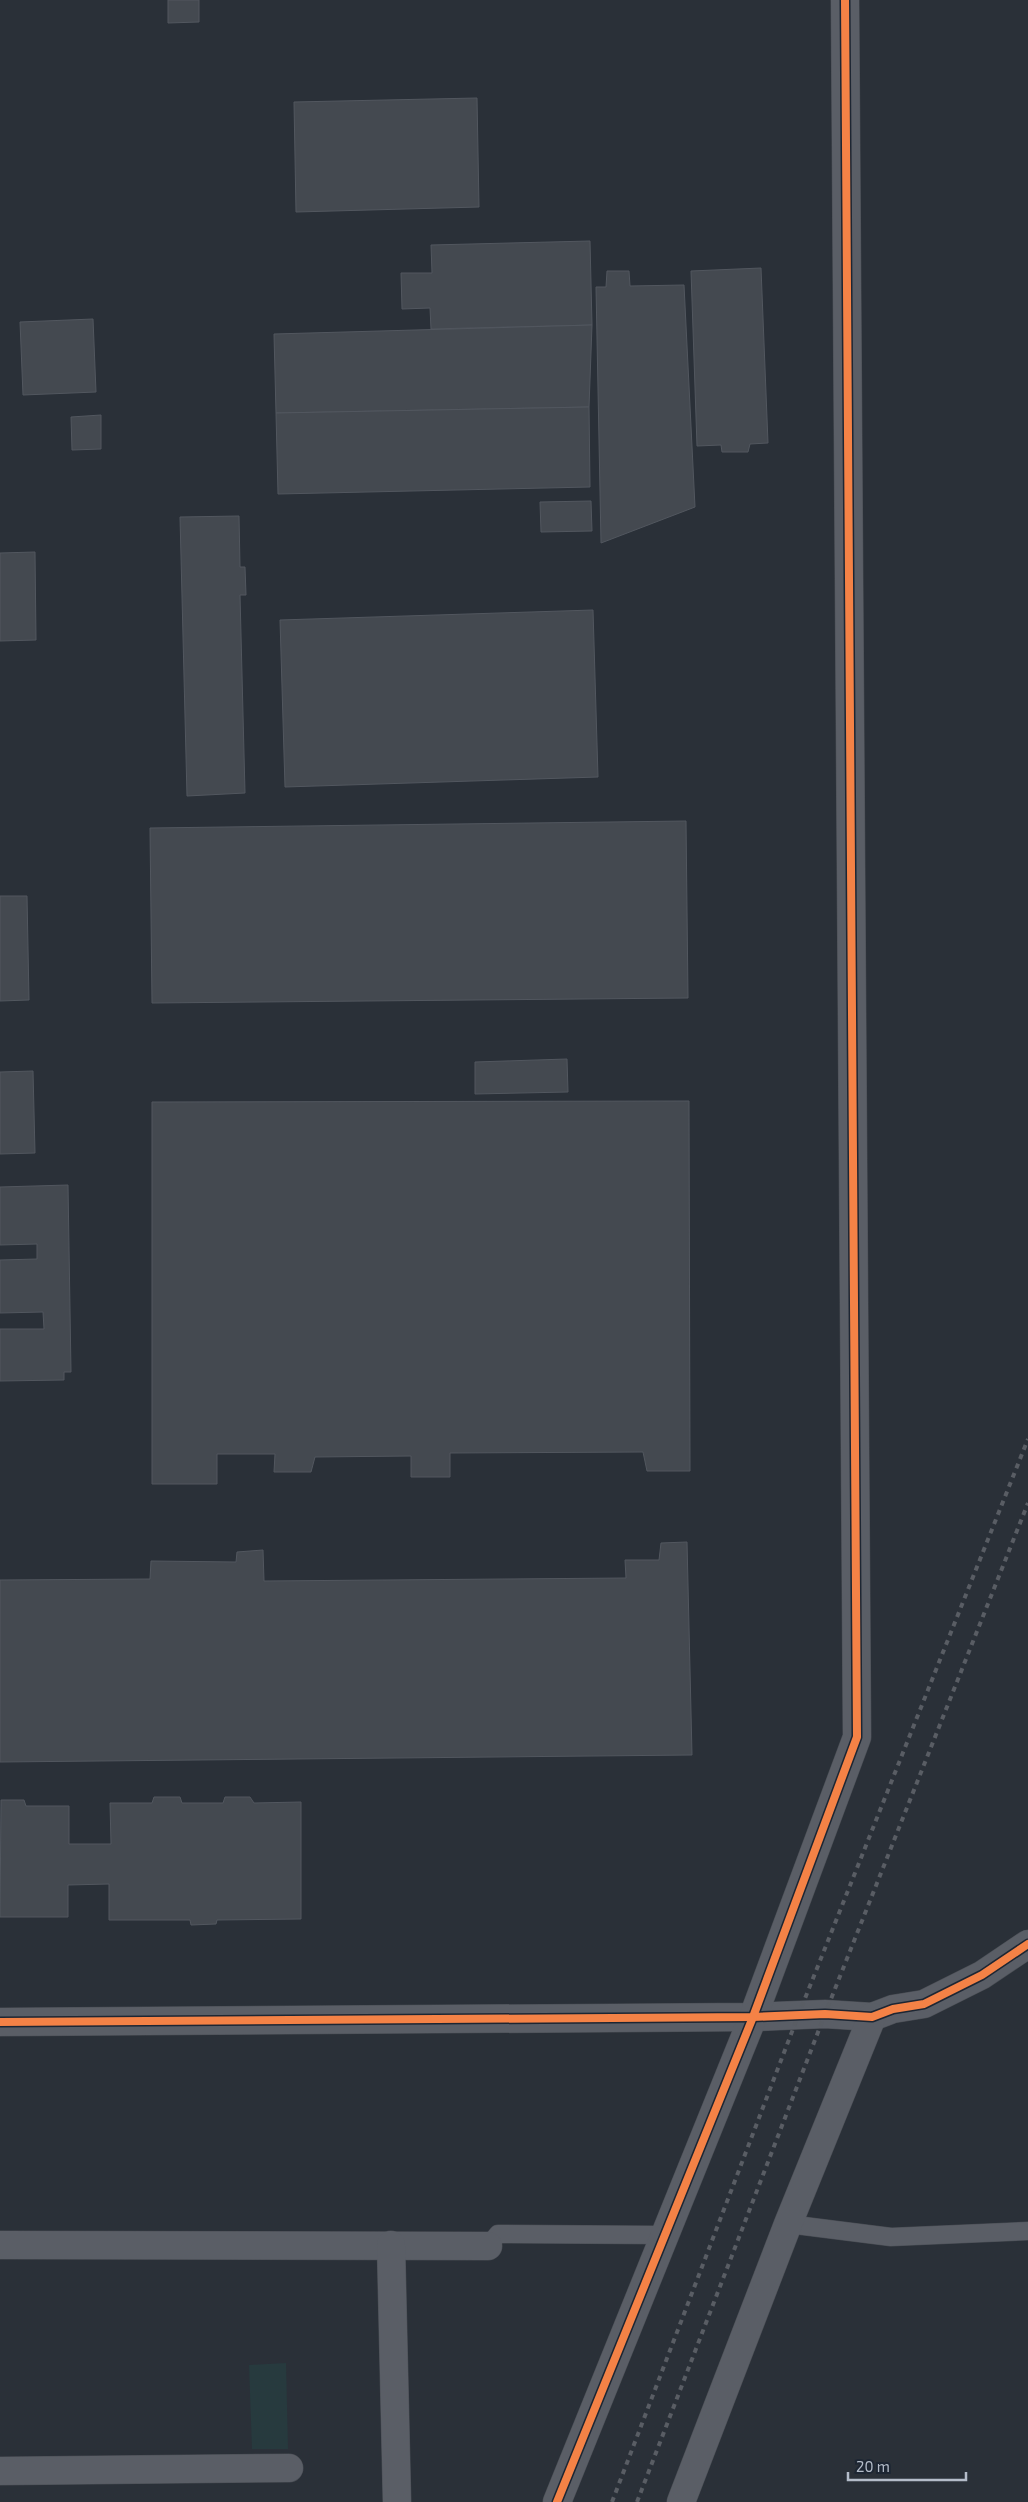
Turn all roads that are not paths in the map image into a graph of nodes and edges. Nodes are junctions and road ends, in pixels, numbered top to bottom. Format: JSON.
{"nodes":[{"id":1,"x":845,"y":0,"type":"edge"},
{"id":2,"x":1028,"y":1944,"type":"edge"},
{"id":3,"x":753,"y":2017,"type":"junction"},
{"id":4,"x":872,"y":2017,"type":"junction"},
{"id":5,"x":0,"y":2022,"type":"edge"},
{"id":6,"x":788,"y":2224,"type":"junction"},
{"id":7,"x":1028,"y":2231,"type":"edge"},
{"id":8,"x":664,"y":2235,"type":"junction"},
{"id":9,"x":391,"y":2245,"type":"junction"},
{"id":10,"x":0,"y":2246,"type":"edge"},
{"id":11,"x":488,"y":2246,"type":"joint"},
{"id":12,"x":289,"y":2468,"type":"dead end"},
{"id":13,"x":0,"y":2471,"type":"edge"},
{"id":14,"x":398,"y":2502,"type":"edge"},
{"id":15,"x":557,"y":2502,"type":"edge"},
{"id":16,"x":681,"y":2502,"type":"edge"}],
"edges":[{"from":1,"to":3,"type":"street"},
{"from":2,"to":4,"type":"street"},
{"from":3,"to":4,"type":"street"},
{"from":3,"to":5,"type":"street"},
{"from":3,"to":8,"type":"street"},
{"from":4,"to":6,"type":"street"},
{"from":6,"to":7,"type":"lane"},
{"from":6,"to":16,"type":"street"},
{"from":8,"to":11,"type":"lane"},
{"from":8,"to":15,"type":"street"},
{"from":9,"to":10,"type":"street"},
{"from":9,"to":11,"type":"street"},
{"from":9,"to":14,"type":"street"},
{"from":12,"to":13,"type":"street"}]}
